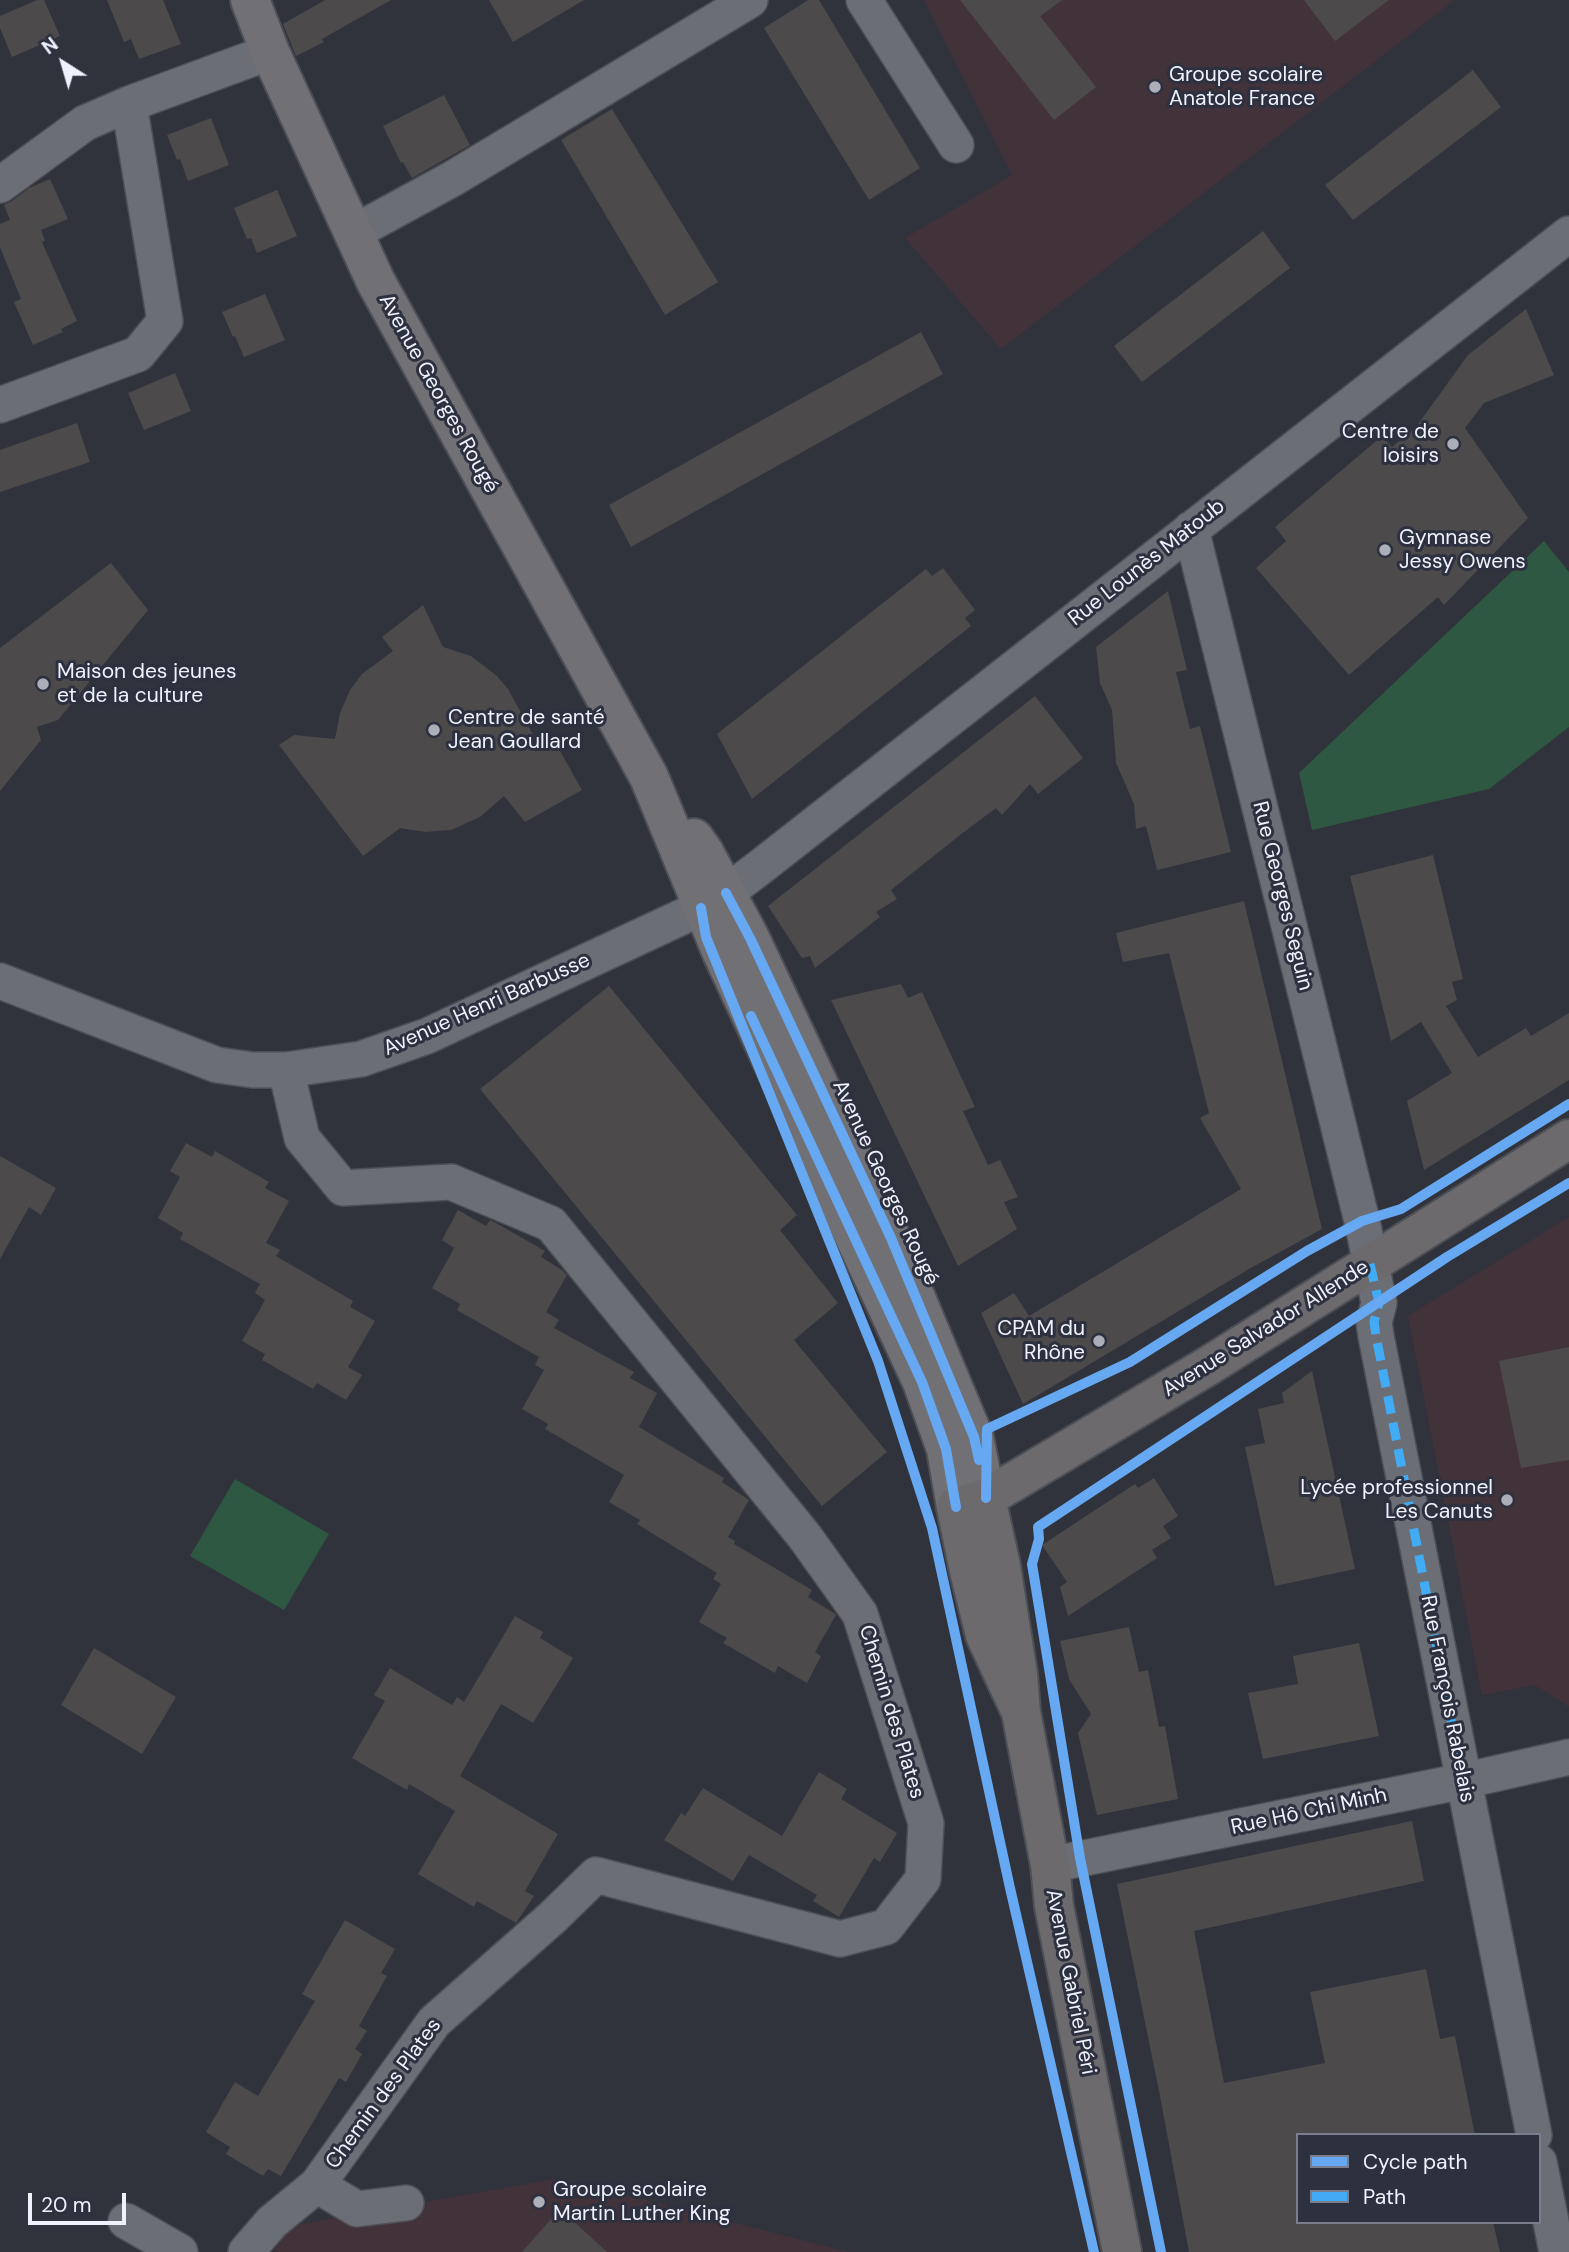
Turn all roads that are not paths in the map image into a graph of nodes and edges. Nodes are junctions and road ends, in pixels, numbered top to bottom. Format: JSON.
{"nodes":[{"id":1,"x":250,"y":0,"type":"edge"},
{"id":2,"x":750,"y":0,"type":"edge"},
{"id":3,"x":864,"y":0,"type":"edge"},
{"id":4,"x":270,"y":52,"type":"junction"},
{"id":5,"x":129,"y":104,"type":"junction"},
{"id":6,"x":956,"y":145,"type":"dead end"},
{"id":7,"x":0,"y":185,"type":"edge"},
{"id":8,"x":353,"y":233,"type":"junction"},
{"id":9,"x":1569,"y":234,"type":"edge"},
{"id":10,"x":0,"y":405,"type":"edge"},
{"id":11,"x":1191,"y":529,"type":"junction"},
{"id":12,"x":713,"y":900,"type":"junction"},
{"id":13,"x":0,"y":981,"type":"edge"},
{"id":14,"x":286,"y":1070,"type":"junction"},
{"id":15,"x":1569,"y":1139,"type":"edge"},
{"id":16,"x":1370,"y":1264,"type":"junction"},
{"id":17,"x":971,"y":1502,"type":"junction"},
{"id":18,"x":1569,"y":1757,"type":"edge"},
{"id":19,"x":1463,"y":1781,"type":"junction"},
{"id":20,"x":1049,"y":1865,"type":"junction"},
{"id":21,"x":1534,"y":2133,"type":"edge"},
{"id":22,"x":1541,"y":2171,"type":"edge"},
{"id":23,"x":317,"y":2185,"type":"junction"},
{"id":24,"x":406,"y":2203,"type":"dead end"},
{"id":25,"x":126,"y":2221,"type":"dead end"},
{"id":26,"x":180,"y":2252,"type":"edge"},
{"id":27,"x":246,"y":2252,"type":"edge"},
{"id":28,"x":1122,"y":2252,"type":"edge"},
{"id":29,"x":1558,"y":2252,"type":"edge"}],
"edges":[{"from":1,"to":4,"type":"street","name":"Avenue Georges Rougé"},
{"from":2,"to":8,"type":"street"},
{"from":3,"to":6,"type":"street"},
{"from":4,"to":5,"type":"street"},
{"from":4,"to":8,"type":"street","name":"Avenue Georges Rougé"},
{"from":5,"to":7,"type":"street"},
{"from":5,"to":10,"type":"street"},
{"from":8,"to":12,"type":"street","name":"Avenue Georges Rougé"},
{"from":9,"to":11,"type":"street","name":"Rue Lounès Matoub"},
{"from":11,"to":12,"type":"street","name":"Rue Lounès Matoub"},
{"from":11,"to":16,"type":"street","name":"Rue Georges Seguin"},
{"from":12,"to":14,"type":"street","name":"Avenue Henri Barbusse"},
{"from":12,"to":17,"type":"street","name":"Avenue Georges Rougé"},
{"from":13,"to":14,"type":"street","name":"Avenue Henri Barbusse"},
{"from":14,"to":23,"type":"street","name":"Chemin des Plates"},
{"from":15,"to":16,"type":"main road","name":"Avenue Salvador Allende"},
{"from":16,"to":17,"type":"main road","name":"Avenue Salvador Allende"},
{"from":16,"to":19,"type":"street","name":"Rue François Rabelais"},
{"from":17,"to":20,"type":"main road","name":"Avenue Gabriel Péri"},
{"from":18,"to":19,"type":"street","name":"Rue Hô Chi Minh"},
{"from":19,"to":20,"type":"street","name":"Rue Hô Chi Minh"},
{"from":19,"to":21,"type":"street","name":"Rue François Rabelais"},
{"from":20,"to":28,"type":"main road","name":"Avenue Gabriel Péri"},
{"from":22,"to":29,"type":"street"},
{"from":23,"to":24,"type":"street","name":"Chemin des Plates"},
{"from":23,"to":27,"type":"street","name":"Chemin des Plates"},
{"from":25,"to":26,"type":"street"}]}
